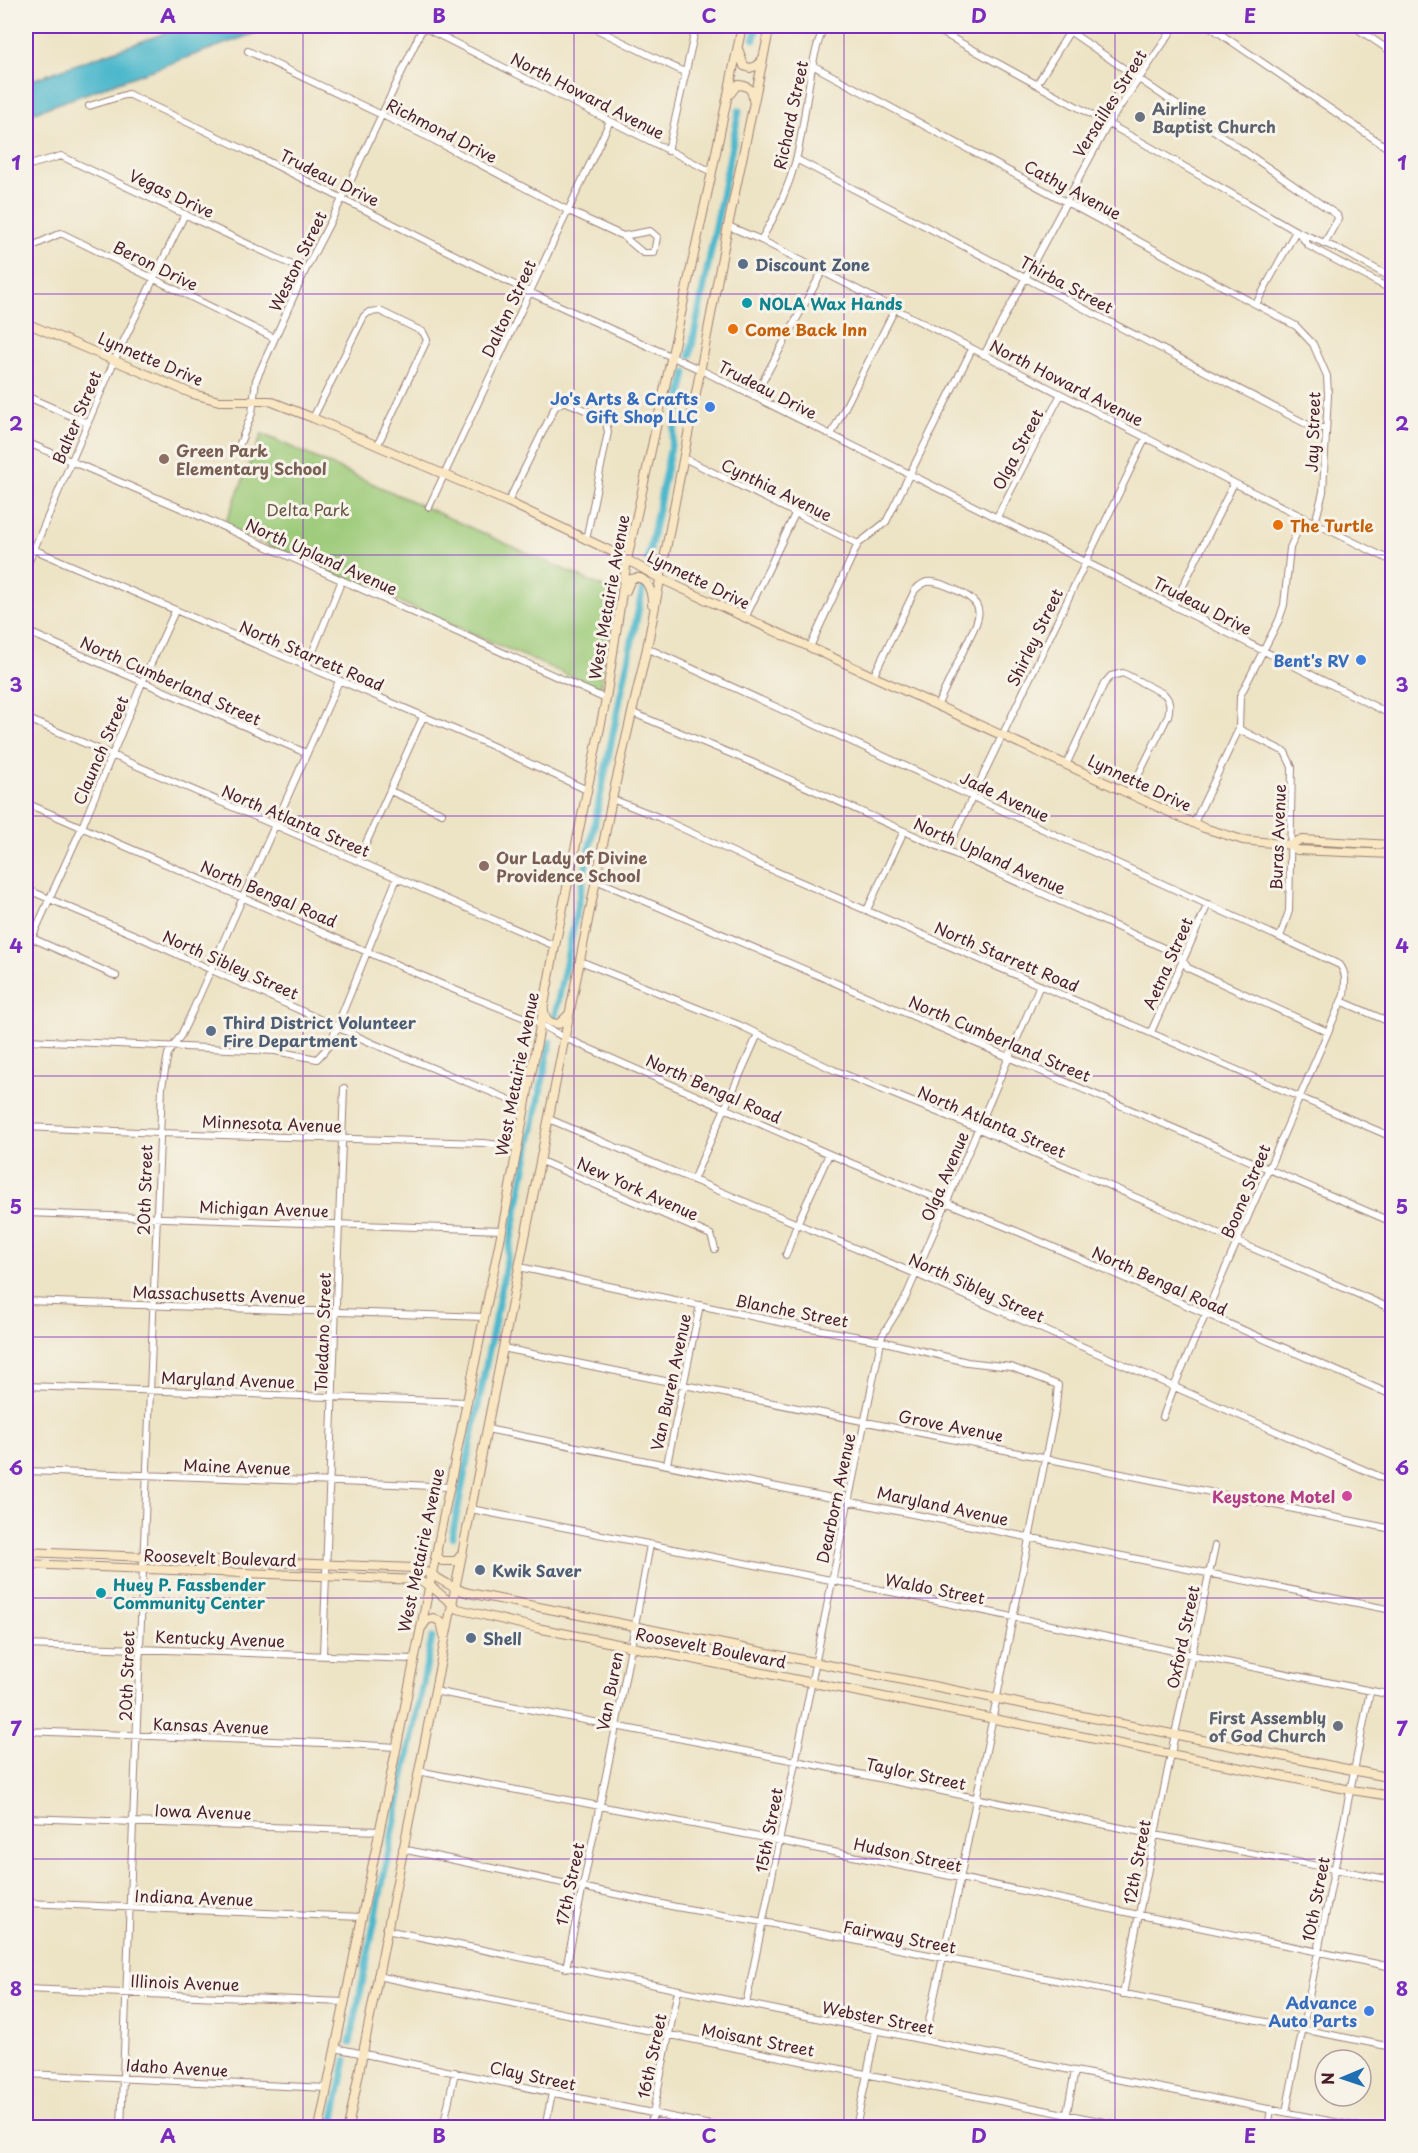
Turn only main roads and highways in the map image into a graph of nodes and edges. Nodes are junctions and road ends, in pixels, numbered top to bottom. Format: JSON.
{"nodes":[{"id":1,"x":742,"y":26,"type":"edge"},
{"id":2,"x":770,"y":26,"type":"edge"},
{"id":3,"x":739,"y":42,"type":"junction"},
{"id":4,"x":763,"y":58,"type":"junction"},
{"id":5,"x":728,"y":97,"type":"junction"},
{"id":6,"x":753,"y":107,"type":"junction"},
{"id":7,"x":26,"y":322,"type":"edge"},
{"id":8,"x":627,"y":560,"type":"junction"},
{"id":9,"x":659,"y":578,"type":"junction"},
{"id":10,"x":620,"y":602,"type":"junction"},
{"id":11,"x":653,"y":619,"type":"junction"},
{"id":12,"x":1291,"y":845,"type":"junction"},
{"id":13,"x":1392,"y":845,"type":"edge"},
{"id":14,"x":1392,"y":854,"type":"edge"},
{"id":15,"x":544,"y":1004,"type":"junction"},
{"id":16,"x":569,"y":1014,"type":"junction"},
{"id":17,"x":436,"y":1547,"type":"junction"},
{"id":18,"x":26,"y":1552,"type":"edge"},
{"id":19,"x":462,"y":1555,"type":"junction"},
{"id":20,"x":26,"y":1564,"type":"edge"},
{"id":21,"x":431,"y":1573,"type":"junction"},
{"id":22,"x":428,"y":1585,"type":"junction"},
{"id":23,"x":455,"y":1590,"type":"junction"},
{"id":24,"x":452,"y":1605,"type":"junction"},
{"id":25,"x":419,"y":1632,"type":"junction"},
{"id":26,"x":445,"y":1641,"type":"junction"},
{"id":27,"x":1392,"y":1778,"type":"edge"},
{"id":28,"x":1392,"y":1796,"type":"edge"},
{"id":29,"x":319,"y":2127,"type":"edge"},
{"id":30,"x":348,"y":2127,"type":"edge"}],
"edges":[{"from":1,"to":3,"type":"main road","name":"West Metairie Avenue"},
{"from":2,"to":4,"type":"main road"},
{"from":3,"to":4,"type":"main road"},
{"from":3,"to":5,"type":"main road","name":"West Metairie Avenue"},
{"from":4,"to":6,"type":"main road"},
{"from":5,"to":6,"type":"main road"},
{"from":5,"to":8,"type":"main road","name":"West Metairie Avenue"},
{"from":6,"to":9,"type":"main road"},
{"from":7,"to":8,"type":"main road","name":"Lynnette Drive"},
{"from":8,"to":9,"type":"main road","name":"Lynnette Drive"},
{"from":8,"to":10,"type":"main road","name":"West Metairie Avenue"},
{"from":9,"to":11,"type":"main road"},
{"from":9,"to":12,"type":"main road","name":"Lynnette Drive"},
{"from":10,"to":11,"type":"main road"},
{"from":10,"to":15,"type":"main road","name":"West Metairie Avenue"},
{"from":11,"to":16,"type":"main road"},
{"from":12,"to":13,"type":"main road","name":"Lynnette Drive"},
{"from":12,"to":14,"type":"main road","name":"Lynnette Drive"},
{"from":15,"to":16,"type":"main road"},
{"from":15,"to":17,"type":"main road","name":"West Metairie Avenue"},
{"from":16,"to":19,"type":"main road"},
{"from":17,"to":19,"type":"main road"},
{"from":17,"to":21,"type":"main road","name":"West Metairie Avenue"},
{"from":18,"to":21,"type":"main road","name":"Roosevelt Boulevard"},
{"from":19,"to":23,"type":"main road"},
{"from":20,"to":22,"type":"main road","name":"Roosevelt Boulevard"},
{"from":21,"to":22,"type":"main road","name":"West Metairie Avenue"},
{"from":21,"to":23,"type":"main road","name":"Roosevelt Boulevard"},
{"from":22,"to":24,"type":"main road","name":"Roosevelt Boulevard"},
{"from":22,"to":25,"type":"main road","name":"West Metairie Avenue"},
{"from":23,"to":24,"type":"main road"},
{"from":23,"to":27,"type":"main road","name":"Roosevelt Boulevard"},
{"from":24,"to":26,"type":"main road"},
{"from":24,"to":28,"type":"main road","name":"Roosevelt Boulevard"},
{"from":25,"to":26,"type":"main road"},
{"from":25,"to":29,"type":"main road","name":"West Metairie Avenue"},
{"from":26,"to":30,"type":"main road"}]}
